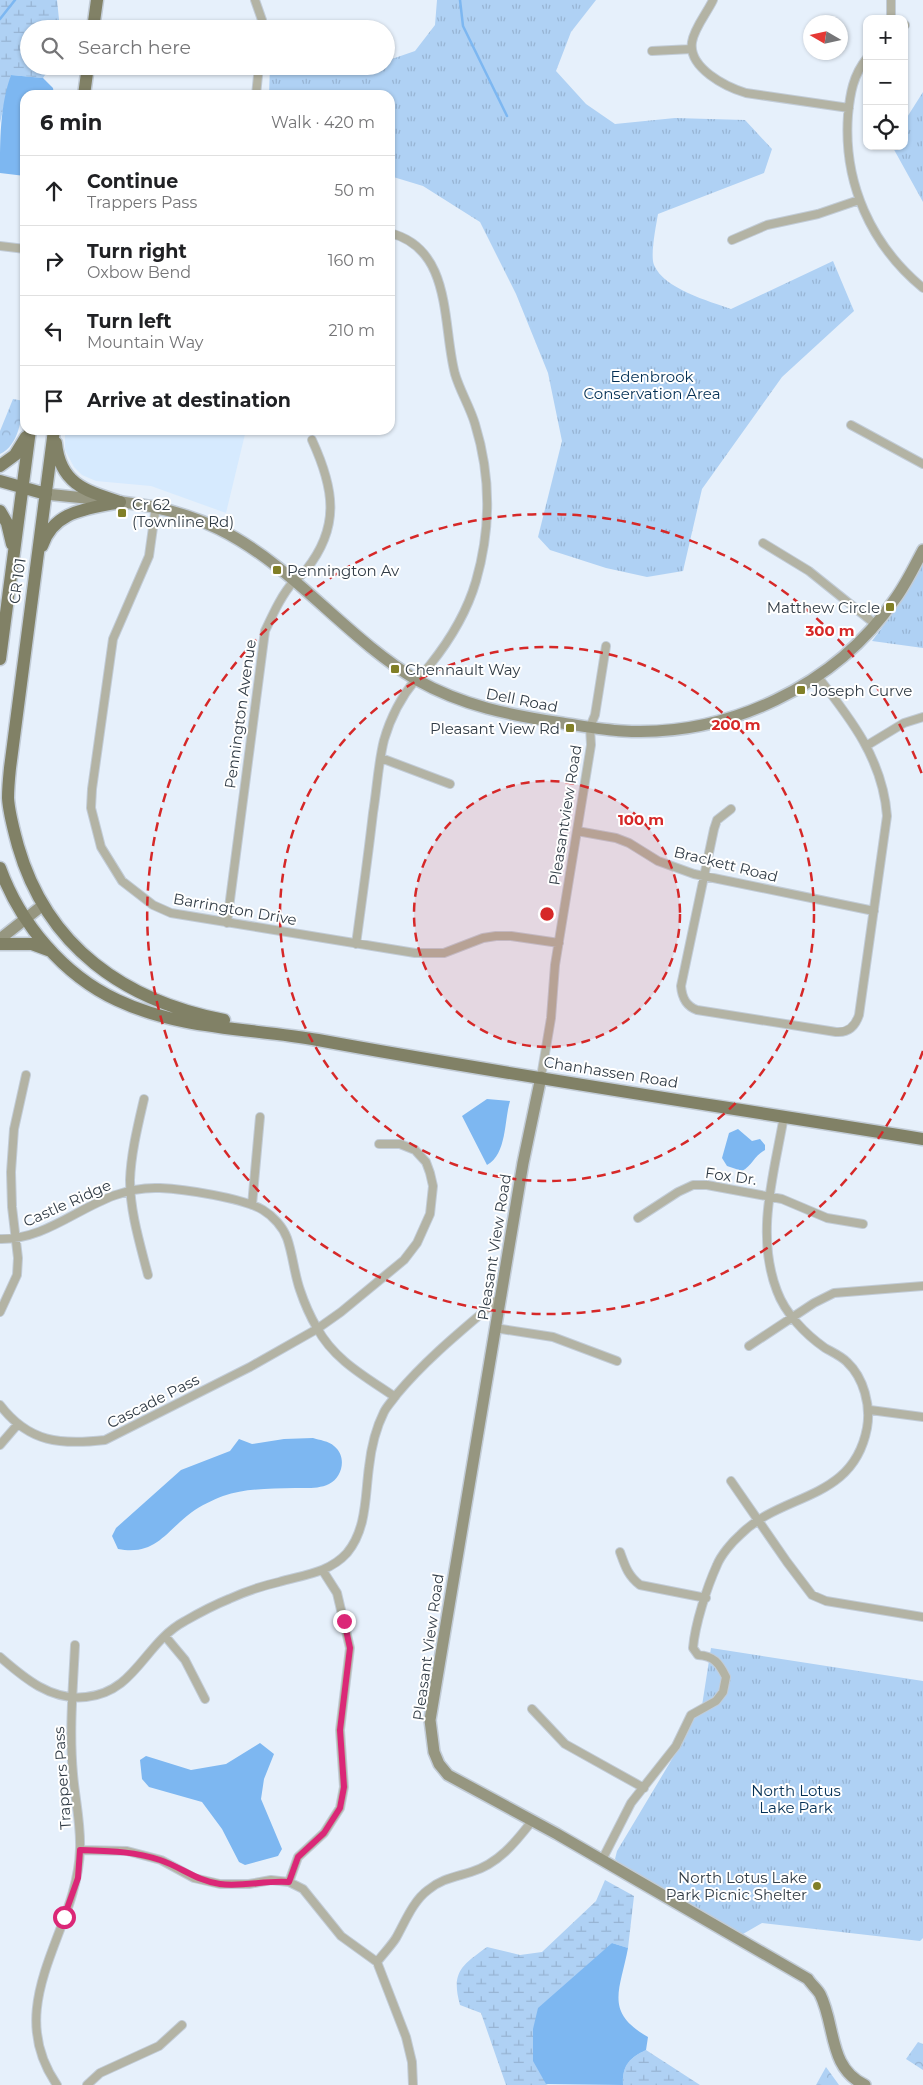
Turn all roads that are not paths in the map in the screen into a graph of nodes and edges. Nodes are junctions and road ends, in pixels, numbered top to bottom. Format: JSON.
{"nodes":[{"id":1,"x":97,"y":0,"type":"edge"},
{"id":2,"x":255,"y":0,"type":"edge"},
{"id":3,"x":713,"y":0,"type":"edge"},
{"id":4,"x":891,"y":0,"type":"edge"},
{"id":5,"x":891,"y":15,"type":"edge"},
{"id":6,"x":94,"y":20,"type":"edge"},
{"id":7,"x":262,"y":20,"type":"edge"},
{"id":8,"x":692,"y":48,"type":"junction"},
{"id":9,"x":652,"y":51,"type":"dead end"},
{"id":10,"x":865,"y":60,"type":"edge"},
{"id":11,"x":87,"y":75,"type":"edge"},
{"id":12,"x":258,"y":75,"type":"edge"},
{"id":13,"x":85,"y":90,"type":"edge"},
{"id":14,"x":257,"y":90,"type":"edge"},
{"id":15,"x":849,"y":108,"type":"junction"},
{"id":16,"x":859,"y":200,"type":"junction"},
{"id":17,"x":395,"y":235,"type":"edge"},
{"id":18,"x":732,"y":240,"type":"dead end"},
{"id":19,"x":0,"y":246,"type":"edge"},
{"id":20,"x":20,"y":248,"type":"edge"},
{"id":21,"x":923,"y":288,"type":"edge"},
{"id":22,"x":851,"y":425,"type":"dead end"},
{"id":23,"x":27,"y":435,"type":"edge"},
{"id":24,"x":29,"y":435,"type":"edge"},
{"id":25,"x":54,"y":435,"type":"edge"},
{"id":26,"x":56,"y":435,"type":"edge"},
{"id":27,"x":312,"y":440,"type":"dead end"},
{"id":28,"x":923,"y":464,"type":"edge"},
{"id":29,"x":0,"y":466,"type":"edge"},
{"id":30,"x":0,"y":481,"type":"edge"},
{"id":31,"x":23,"y":488,"type":"junction"},
{"id":32,"x":46,"y":494,"type":"junction"},
{"id":33,"x":120,"y":502,"type":"junction"},
{"id":34,"x":156,"y":506,"type":"junction"},
{"id":35,"x":0,"y":512,"type":"edge"},
{"id":36,"x":763,"y":543,"type":"dead end"},
{"id":37,"x":923,"y":550,"type":"edge"},
{"id":38,"x":13,"y":559,"type":"junction"},
{"id":39,"x":35,"y":570,"type":"junction"},
{"id":40,"x":293,"y":582,"type":"junction"},
{"id":41,"x":875,"y":624,"type":"junction"},
{"id":42,"x":606,"y":646,"type":"dead end"},
{"id":43,"x":0,"y":659,"type":"edge"},
{"id":44,"x":818,"y":676,"type":"junction"},
{"id":45,"x":416,"y":679,"type":"junction"},
{"id":46,"x":923,"y":717,"type":"edge"},
{"id":47,"x":590,"y":727,"type":"junction"},
{"id":48,"x":866,"y":746,"type":"junction"},
{"id":49,"x":381,"y":758,"type":"junction"},
{"id":50,"x":450,"y":784,"type":"dead end"},
{"id":51,"x":731,"y":809,"type":"dead end"},
{"id":52,"x":577,"y":831,"type":"junction"},
{"id":53,"x":0,"y":868,"type":"edge"},
{"id":54,"x":704,"y":876,"type":"junction"},
{"id":55,"x":43,"y":905,"type":"junction"},
{"id":56,"x":874,"y":911,"type":"junction"},
{"id":57,"x":25,"y":918,"type":"junction"},
{"id":58,"x":226,"y":923,"type":"junction"},
{"id":59,"x":0,"y":939,"type":"edge"},
{"id":60,"x":558,"y":943,"type":"junction"},
{"id":61,"x":0,"y":944,"type":"edge"},
{"id":62,"x":356,"y":944,"type":"junction"},
{"id":63,"x":52,"y":951,"type":"junction"},
{"id":64,"x":295,"y":1036,"type":"junction"},
{"id":65,"x":26,"y":1075,"type":"dead end"},
{"id":66,"x":541,"y":1077,"type":"junction"},
{"id":67,"x":144,"y":1099,"type":"dead end"},
{"id":68,"x":784,"y":1116,"type":"junction"},
{"id":69,"x":260,"y":1117,"type":"dead end"},
{"id":70,"x":923,"y":1139,"type":"edge"},
{"id":71,"x":379,"y":1144,"type":"dead end"},
{"id":72,"x":131,"y":1191,"type":"junction"},
{"id":73,"x":770,"y":1196,"type":"junction"},
{"id":74,"x":252,"y":1205,"type":"junction"},
{"id":75,"x":638,"y":1218,"type":"dead end"},
{"id":76,"x":863,"y":1224,"type":"dead end"},
{"id":77,"x":0,"y":1239,"type":"edge"},
{"id":78,"x":15,"y":1239,"type":"junction"},
{"id":79,"x":148,"y":1275,"type":"dead end"},
{"id":80,"x":923,"y":1286,"type":"edge"},
{"id":81,"x":502,"y":1296,"type":"junction"},
{"id":82,"x":0,"y":1312,"type":"edge"},
{"id":83,"x":793,"y":1318,"type":"junction"},
{"id":84,"x":496,"y":1328,"type":"junction"},
{"id":85,"x":317,"y":1329,"type":"junction"},
{"id":86,"x":749,"y":1346,"type":"dead end"},
{"id":87,"x":617,"y":1361,"type":"dead end"},
{"id":88,"x":395,"y":1397,"type":"junction"},
{"id":89,"x":0,"y":1405,"type":"edge"},
{"id":90,"x":870,"y":1410,"type":"junction"},
{"id":91,"x":923,"y":1417,"type":"edge"},
{"id":92,"x":18,"y":1424,"type":"junction"},
{"id":93,"x":0,"y":1445,"type":"edge"},
{"id":94,"x":731,"y":1481,"type":"dead end"},
{"id":95,"x":760,"y":1521,"type":"junction"},
{"id":96,"x":620,"y":1552,"type":"dead end"},
{"id":97,"x":323,"y":1571,"type":"junction"},
{"id":98,"x":706,"y":1598,"type":"junction"},
{"id":99,"x":923,"y":1617,"type":"edge"},
{"id":100,"x":165,"y":1636,"type":"junction"},
{"id":101,"x":75,"y":1645,"type":"dead end"},
{"id":102,"x":0,"y":1657,"type":"edge"},
{"id":103,"x":72,"y":1697,"type":"junction"},
{"id":104,"x":205,"y":1699,"type":"dead end"},
{"id":105,"x":532,"y":1709,"type":"dead end"},
{"id":106,"x":644,"y":1788,"type":"junction"},
{"id":107,"x":532,"y":1821,"type":"junction"},
{"id":108,"x":80,"y":1850,"type":"junction"},
{"id":109,"x":602,"y":1860,"type":"junction"},
{"id":110,"x":289,"y":1882,"type":"junction"},
{"id":111,"x":377,"y":1962,"type":"junction"},
{"id":112,"x":182,"y":2025,"type":"dead end"},
{"id":113,"x":57,"y":2085,"type":"edge"},
{"id":114,"x":87,"y":2085,"type":"edge"},
{"id":115,"x":412,"y":2085,"type":"edge"},
{"id":116,"x":865,"y":2085,"type":"edge"}],
"edges":[{"from":1,"to":6,"type":"main road"},
{"from":2,"to":7,"type":"street"},
{"from":3,"to":8,"type":"street"},
{"from":4,"to":5,"type":"street"},
{"from":8,"to":9,"type":"street"},
{"from":8,"to":15,"type":"street"},
{"from":10,"to":15,"type":"street"},
{"from":11,"to":13,"type":"main road"},
{"from":12,"to":14,"type":"street"},
{"from":15,"to":16,"type":"street"},
{"from":16,"to":18,"type":"street"},
{"from":16,"to":21,"type":"street"},
{"from":17,"to":45,"type":"street"},
{"from":19,"to":20,"type":"street"},
{"from":22,"to":28,"type":"street"},
{"from":23,"to":29,"type":"main road"},
{"from":24,"to":31,"type":"main road"},
{"from":25,"to":32,"type":"main road","name":"CR 101"},
{"from":26,"to":33,"type":"main road"},
{"from":27,"to":40,"type":"street","name":"Pennington Avenue"},
{"from":30,"to":31,"type":"main road"},
{"from":31,"to":32,"type":"main road"},
{"from":31,"to":38,"type":"main road","number":"CR 101"},
{"from":32,"to":33,"type":"street","name":"Dell Road"},
{"from":32,"to":39,"type":"main road","name":"CR 101","number":"CR 101"},
{"from":33,"to":34,"type":"street","name":"Dell Road"},
{"from":33,"to":39,"type":"main road"},
{"from":34,"to":40,"type":"street","name":"Dell Road"},
{"from":34,"to":58,"type":"street","name":"Barrington Drive"},
{"from":35,"to":38,"type":"main road","number":"CR 101"},
{"from":36,"to":41,"type":"street"},
{"from":37,"to":41,"type":"street","name":"Dell Road"},
{"from":38,"to":43,"type":"main road","number":"CR 101"},
{"from":39,"to":55,"type":"main road","name":"CR 101","number":"CR 101"},
{"from":40,"to":45,"type":"street","name":"Dell Road"},
{"from":40,"to":58,"type":"street","name":"Pennington Avenue"},
{"from":41,"to":44,"type":"street","name":"Dell Road"},
{"from":42,"to":47,"type":"street","name":"Pleasantview Road"},
{"from":44,"to":47,"type":"street","name":"Dell Road"},
{"from":44,"to":48,"type":"street"},
{"from":45,"to":47,"type":"street","name":"Dell Road"},
{"from":45,"to":49,"type":"street"},
{"from":46,"to":48,"type":"street"},
{"from":47,"to":52,"type":"street","name":"Pleasantview Road"},
{"from":48,"to":56,"type":"street"},
{"from":49,"to":50,"type":"street"},
{"from":49,"to":62,"type":"street"},
{"from":51,"to":54,"type":"street"},
{"from":52,"to":54,"type":"street","name":"Brackett Road"},
{"from":52,"to":60,"type":"street","name":"Pleasantview Road"},
{"from":53,"to":57,"type":"main road"},
{"from":54,"to":56,"type":"street","name":"Brackett Road"},
{"from":54,"to":56,"type":"street"},
{"from":55,"to":57,"type":"street"},
{"from":55,"to":64,"type":"main road","name":"CR 101"},
{"from":57,"to":59,"type":"street"},
{"from":57,"to":63,"type":"main road"},
{"from":58,"to":62,"type":"street","name":"Barrington Drive"},
{"from":60,"to":62,"type":"street","name":"Barrington Drive"},
{"from":60,"to":66,"type":"street","name":"Pleasantview Road"},
{"from":61,"to":63,"type":"main road"},
{"from":63,"to":64,"type":"main road"},
{"from":64,"to":66,"type":"main road","name":"Chanhassen Road"},
{"from":65,"to":78,"type":"street"},
{"from":66,"to":68,"type":"main road","name":"Chanhassen Road"},
{"from":66,"to":81,"type":"street","name":"Pleasant View Road"},
{"from":67,"to":72,"type":"street"},
{"from":68,"to":70,"type":"main road","name":"Chanhassen Road"},
{"from":68,"to":73,"type":"street"},
{"from":69,"to":74,"type":"street"},
{"from":71,"to":85,"type":"street","name":"Cascade Pass"},
{"from":72,"to":74,"type":"street","name":"Castle Ridge"},
{"from":72,"to":78,"type":"street","name":"Castle Ridge"},
{"from":72,"to":79,"type":"street"},
{"from":73,"to":75,"type":"street","name":"Fox Dr."},
{"from":73,"to":76,"type":"street","name":"Fox Dr."},
{"from":73,"to":83,"type":"street"},
{"from":74,"to":85,"type":"street","name":"Castle Ridge"},
{"from":77,"to":78,"type":"street","name":"Castle Ridge"},
{"from":78,"to":82,"type":"street"},
{"from":80,"to":83,"type":"street"},
{"from":81,"to":84,"type":"street","name":"Pleasant View Road"},
{"from":81,"to":88,"type":"street"},
{"from":83,"to":86,"type":"street"},
{"from":83,"to":90,"type":"street"},
{"from":84,"to":87,"type":"street"},
{"from":84,"to":107,"type":"street","name":"Pleasant View Road"},
{"from":85,"to":88,"type":"street","name":"Castle Ridge"},
{"from":85,"to":92,"type":"street","name":"Cascade Pass"},
{"from":88,"to":97,"type":"street"},
{"from":89,"to":92,"type":"street","name":"Cascade Pass"},
{"from":90,"to":91,"type":"street"},
{"from":90,"to":95,"type":"street"},
{"from":92,"to":93,"type":"street"},
{"from":94,"to":95,"type":"street"},
{"from":95,"to":98,"type":"street"},
{"from":95,"to":99,"type":"street"},
{"from":96,"to":98,"type":"street"},
{"from":97,"to":100,"type":"street"},
{"from":97,"to":110,"type":"street"},
{"from":98,"to":106,"type":"street"},
{"from":100,"to":103,"type":"street"},
{"from":100,"to":104,"type":"street"},
{"from":101,"to":103,"type":"street","name":"Trappers Pass"},
{"from":102,"to":103,"type":"street"},
{"from":103,"to":108,"type":"street","name":"Trappers Pass"},
{"from":105,"to":106,"type":"street"},
{"from":106,"to":109,"type":"street"},
{"from":107,"to":109,"type":"street","name":"Pleasant View Road"},
{"from":107,"to":111,"type":"street"},
{"from":108,"to":110,"type":"street"},
{"from":108,"to":113,"type":"street","name":"Trappers Pass"},
{"from":109,"to":116,"type":"street","name":"Pleasant View Road"},
{"from":110,"to":111,"type":"street"},
{"from":111,"to":115,"type":"street"},
{"from":112,"to":114,"type":"street"}]}
